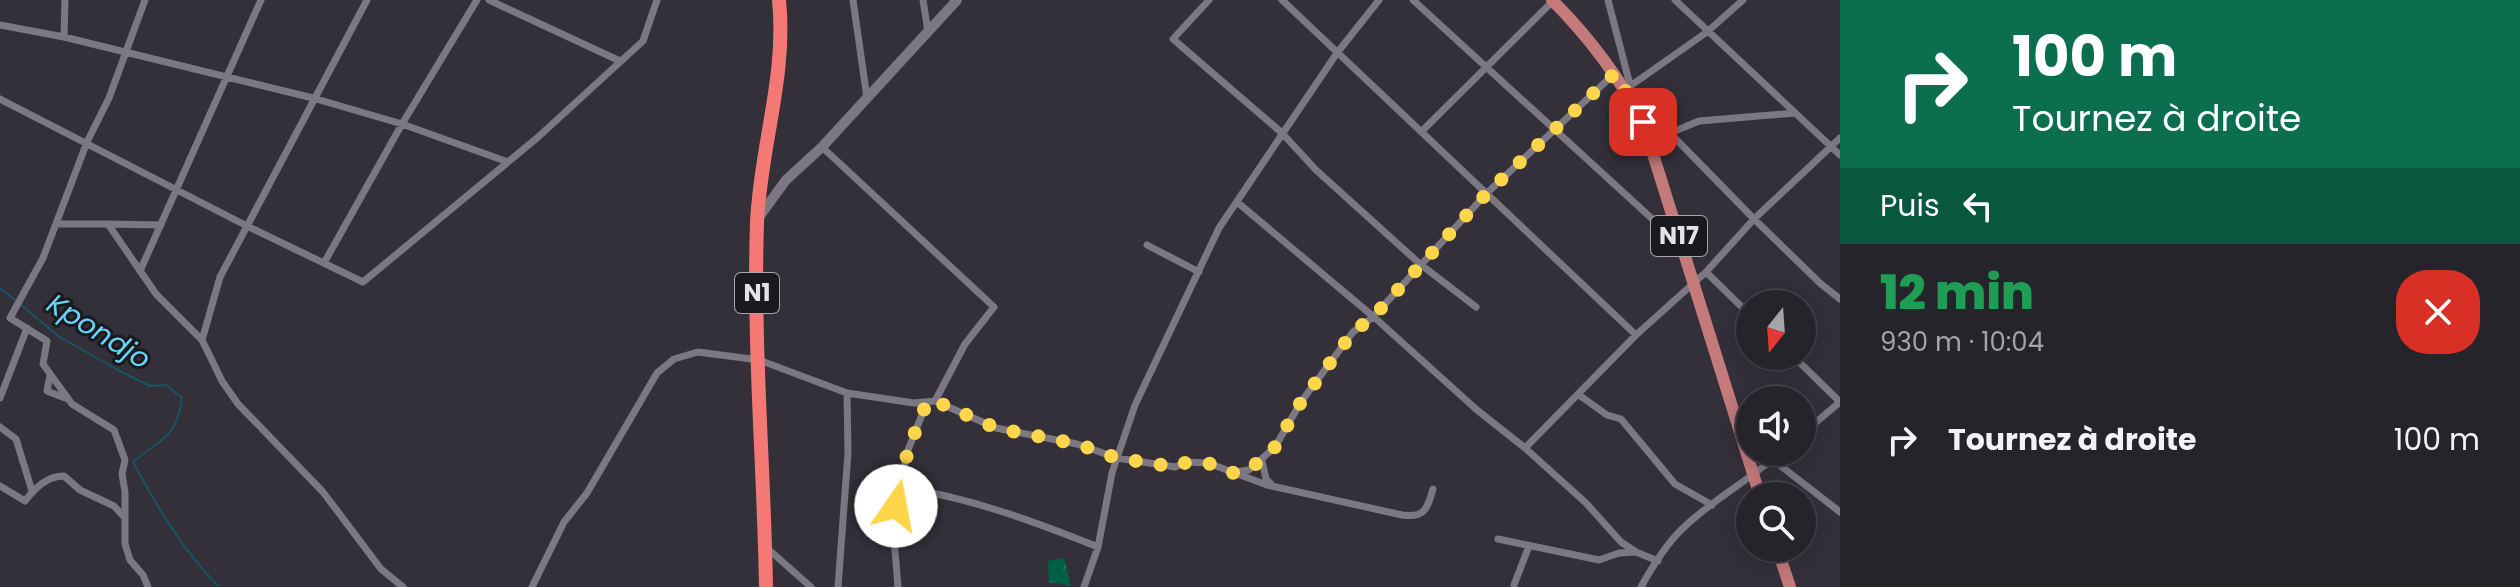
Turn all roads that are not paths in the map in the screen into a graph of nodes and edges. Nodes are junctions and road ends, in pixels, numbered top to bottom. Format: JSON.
{"nodes":[{"id":1,"x":65,"y":0,"type":"edge"},
{"id":2,"x":145,"y":0,"type":"edge"},
{"id":3,"x":261,"y":0,"type":"edge"},
{"id":4,"x":367,"y":0,"type":"edge"},
{"id":5,"x":477,"y":0,"type":"edge"},
{"id":6,"x":489,"y":0,"type":"edge"},
{"id":7,"x":657,"y":0,"type":"edge"},
{"id":8,"x":779,"y":0,"type":"edge"},
{"id":9,"x":853,"y":0,"type":"edge"},
{"id":10,"x":923,"y":0,"type":"edge"},
{"id":11,"x":957,"y":0,"type":"edge"},
{"id":12,"x":1209,"y":0,"type":"edge"},
{"id":13,"x":1282,"y":0,"type":"edge"},
{"id":14,"x":1379,"y":0,"type":"edge"},
{"id":15,"x":1413,"y":0,"type":"edge"},
{"id":16,"x":1552,"y":0,"type":"edge"},
{"id":17,"x":1608,"y":0,"type":"edge"},
{"id":18,"x":1675,"y":0,"type":"edge"},
{"id":19,"x":1743,"y":0,"type":"edge"},
{"id":20,"x":0,"y":25,"type":"edge"},
{"id":21,"x":928,"y":32,"type":"junction"},
{"id":22,"x":1707,"y":32,"type":"junction"},
{"id":23,"x":64,"y":37,"type":"junction"},
{"id":24,"x":126,"y":53,"type":"junction"},
{"id":25,"x":1337,"y":53,"type":"junction"},
{"id":26,"x":620,"y":61,"type":"junction"},
{"id":27,"x":1486,"y":67,"type":"junction"},
{"id":28,"x":1615,"y":73,"type":"junction"},
{"id":29,"x":227,"y":76,"type":"junction"},
{"id":30,"x":1628,"y":87,"type":"junction"},
{"id":31,"x":313,"y":98,"type":"junction"},
{"id":32,"x":867,"y":98,"type":"junction"},
{"id":33,"x":0,"y":99,"type":"edge"},
{"id":34,"x":1795,"y":113,"type":"junction"},
{"id":35,"x":1643,"y":122,"type":"junction"},
{"id":36,"x":402,"y":124,"type":"junction"},
{"id":37,"x":1556,"y":129,"type":"junction"},
{"id":38,"x":1422,"y":131,"type":"junction"},
{"id":39,"x":1282,"y":133,"type":"junction"},
{"id":40,"x":1670,"y":133,"type":"junction"},
{"id":41,"x":1840,"y":138,"type":"edge"},
{"id":42,"x":87,"y":142,"type":"junction"},
{"id":43,"x":1830,"y":146,"type":"junction"},
{"id":44,"x":822,"y":147,"type":"junction"},
{"id":45,"x":1840,"y":155,"type":"edge"},
{"id":46,"x":508,"y":162,"type":"junction"},
{"id":47,"x":177,"y":189,"type":"junction"},
{"id":48,"x":1487,"y":193,"type":"junction"},
{"id":49,"x":1237,"y":202,"type":"junction"},
{"id":50,"x":1754,"y":219,"type":"junction"},
{"id":51,"x":757,"y":220,"type":"junction"},
{"id":52,"x":56,"y":224,"type":"junction"},
{"id":53,"x":108,"y":224,"type":"junction"},
{"id":54,"x":161,"y":225,"type":"junction"},
{"id":55,"x":247,"y":226,"type":"junction"},
{"id":56,"x":1678,"y":232,"type":"junction"},
{"id":57,"x":1147,"y":245,"type":"dead end"},
{"id":58,"x":324,"y":263,"type":"junction"},
{"id":59,"x":1420,"y":264,"type":"junction"},
{"id":60,"x":140,"y":271,"type":"junction"},
{"id":61,"x":1199,"y":272,"type":"junction"},
{"id":62,"x":1706,"y":272,"type":"junction"},
{"id":63,"x":1694,"y":284,"type":"junction"},
{"id":64,"x":1840,"y":299,"type":"edge"},
{"id":65,"x":1736,"y":301,"type":"edge"},
{"id":66,"x":1476,"y":307,"type":"dead end"},
{"id":67,"x":0,"y":310,"type":"edge"},
{"id":68,"x":11,"y":315,"type":"junction"},
{"id":69,"x":1373,"y":317,"type":"junction"},
{"id":70,"x":27,"y":328,"type":"junction"},
{"id":71,"x":1636,"y":335,"type":"junction"},
{"id":72,"x":202,"y":340,"type":"junction"},
{"id":73,"x":759,"y":360,"type":"junction"},
{"id":74,"x":1807,"y":370,"type":"edge"},
{"id":75,"x":847,"y":393,"type":"junction"},
{"id":76,"x":1579,"y":395,"type":"junction"},
{"id":77,"x":0,"y":398,"type":"edge"},
{"id":78,"x":931,"y":401,"type":"junction"},
{"id":79,"x":1840,"y":402,"type":"edge"},
{"id":80,"x":1816,"y":422,"type":"edge"},
{"id":81,"x":0,"y":427,"type":"edge"},
{"id":82,"x":1525,"y":448,"type":"junction"},
{"id":83,"x":1117,"y":458,"type":"junction"},
{"id":84,"x":1262,"y":461,"type":"junction"},
{"id":85,"x":1766,"y":466,"type":"edge"},
{"id":86,"x":1781,"y":466,"type":"edge"},
{"id":87,"x":1232,"y":473,"type":"junction"},
{"id":88,"x":1753,"y":476,"type":"junction"},
{"id":89,"x":1755,"y":482,"type":"edge"},
{"id":90,"x":0,"y":486,"type":"edge"},
{"id":91,"x":1273,"y":486,"type":"junction"},
{"id":92,"x":899,"y":487,"type":"junction"},
{"id":93,"x":1433,"y":489,"type":"dead end"},
{"id":94,"x":32,"y":491,"type":"junction"},
{"id":95,"x":1712,"y":505,"type":"junction"},
{"id":96,"x":1840,"y":512,"type":"edge"},
{"id":97,"x":124,"y":517,"type":"junction"},
{"id":98,"x":1498,"y":539,"type":"dead end"},
{"id":99,"x":1529,"y":546,"type":"junction"},
{"id":100,"x":765,"y":547,"type":"junction"},
{"id":101,"x":1098,"y":547,"type":"junction"},
{"id":102,"x":1636,"y":552,"type":"junction"},
{"id":103,"x":1658,"y":561,"type":"junction"},
{"id":104,"x":1782,"y":562,"type":"edge"},
{"id":105,"x":1514,"y":585,"type":"dead end"},
{"id":106,"x":148,"y":587,"type":"edge"},
{"id":107,"x":403,"y":587,"type":"edge"},
{"id":108,"x":532,"y":587,"type":"edge"},
{"id":109,"x":766,"y":587,"type":"edge"},
{"id":110,"x":811,"y":587,"type":"edge"},
{"id":111,"x":838,"y":587,"type":"edge"},
{"id":112,"x":898,"y":587,"type":"edge"},
{"id":113,"x":1084,"y":587,"type":"edge"},
{"id":114,"x":1641,"y":587,"type":"edge"},
{"id":115,"x":1790,"y":587,"type":"edge"}],
"edges":[{"from":1,"to":23,"type":"street"},
{"from":2,"to":24,"type":"street"},
{"from":3,"to":29,"type":"street"},
{"from":4,"to":31,"type":"street"},
{"from":5,"to":36,"type":"street"},
{"from":6,"to":26,"type":"street"},
{"from":7,"to":26,"type":"street"},
{"from":8,"to":51,"type":"highway","number":"N1"},
{"from":9,"to":32,"type":"street"},
{"from":10,"to":21,"type":"street"},
{"from":11,"to":21,"type":"street"},
{"from":12,"to":39,"type":"street"},
{"from":13,"to":25,"type":"street"},
{"from":14,"to":25,"type":"street"},
{"from":15,"to":27,"type":"street"},
{"from":16,"to":27,"type":"street"},
{"from":16,"to":28,"type":"main road","number":"N17"},
{"from":17,"to":30,"type":"street"},
{"from":18,"to":22,"type":"street"},
{"from":19,"to":22,"type":"street"},
{"from":20,"to":23,"type":"street"},
{"from":21,"to":32,"type":"street"},
{"from":22,"to":30,"type":"street"},
{"from":22,"to":34,"type":"street"},
{"from":23,"to":24,"type":"street"},
{"from":24,"to":29,"type":"street"},
{"from":24,"to":42,"type":"street"},
{"from":25,"to":38,"type":"street"},
{"from":25,"to":39,"type":"street"},
{"from":26,"to":46,"type":"street"},
{"from":27,"to":37,"type":"street"},
{"from":27,"to":38,"type":"street"},
{"from":28,"to":30,"type":"main road","number":"N17"},
{"from":28,"to":37,"type":"street"},
{"from":29,"to":31,"type":"street"},
{"from":29,"to":47,"type":"street"},
{"from":30,"to":35,"type":"main road","number":"N17"},
{"from":31,"to":36,"type":"street"},
{"from":31,"to":55,"type":"street"},
{"from":32,"to":44,"type":"street"},
{"from":33,"to":42,"type":"street"},
{"from":34,"to":40,"type":"street"},
{"from":34,"to":43,"type":"street"},
{"from":35,"to":40,"type":"street"},
{"from":35,"to":56,"type":"main road","number":"N17"},
{"from":36,"to":46,"type":"street"},
{"from":36,"to":58,"type":"street"},
{"from":37,"to":48,"type":"street"},
{"from":37,"to":56,"type":"street"},
{"from":38,"to":48,"type":"street"},
{"from":39,"to":49,"type":"street"},
{"from":39,"to":59,"type":"street"},
{"from":40,"to":50,"type":"street"},
{"from":41,"to":43,"type":"street"},
{"from":42,"to":47,"type":"street"},
{"from":42,"to":52,"type":"street"},
{"from":43,"to":45,"type":"street"},
{"from":43,"to":50,"type":"street"},
{"from":44,"to":51,"type":"street"},
{"from":44,"to":78,"type":"street"},
{"from":46,"to":58,"type":"street"},
{"from":47,"to":54,"type":"street"},
{"from":47,"to":55,"type":"street"},
{"from":48,"to":59,"type":"street"},
{"from":48,"to":71,"type":"street"},
{"from":49,"to":61,"type":"street"},
{"from":49,"to":69,"type":"street"},
{"from":50,"to":62,"type":"street"},
{"from":50,"to":64,"type":"street"},
{"from":51,"to":73,"type":"highway","number":"N1"},
{"from":52,"to":53,"type":"street"},
{"from":52,"to":68,"type":"street"},
{"from":53,"to":54,"type":"street"},
{"from":53,"to":60,"type":"street"},
{"from":54,"to":60,"type":"street"},
{"from":55,"to":58,"type":"street"},
{"from":55,"to":72,"type":"street"},
{"from":56,"to":63,"type":"main road","number":"N17"},
{"from":57,"to":61,"type":"street"},
{"from":59,"to":66,"type":"street"},
{"from":59,"to":69,"type":"street"},
{"from":60,"to":72,"type":"street"},
{"from":61,"to":83,"type":"street"},
{"from":62,"to":63,"type":"street"},
{"from":62,"to":65,"type":"street"},
{"from":63,"to":71,"type":"street"},
{"from":63,"to":88,"type":"main road","number":"N17"},
{"from":67,"to":68,"type":"street"},
{"from":68,"to":70,"type":"street"},
{"from":69,"to":82,"type":"street"},
{"from":69,"to":84,"type":"street"},
{"from":70,"to":77,"type":"street"},
{"from":70,"to":97,"type":"street"},
{"from":71,"to":76,"type":"street"},
{"from":72,"to":107,"type":"street"},
{"from":73,"to":75,"type":"street"},
{"from":73,"to":100,"type":"highway","number":"N1"},
{"from":73,"to":108,"type":"street"},
{"from":74,"to":79,"type":"street"},
{"from":75,"to":78,"type":"street"},
{"from":75,"to":111,"type":"street"},
{"from":76,"to":82,"type":"street"},
{"from":76,"to":95,"type":"street"},
{"from":78,"to":83,"type":"street"},
{"from":78,"to":92,"type":"street"},
{"from":79,"to":80,"type":"street"},
{"from":81,"to":94,"type":"street"},
{"from":82,"to":102,"type":"street"},
{"from":83,"to":87,"type":"street"},
{"from":83,"to":101,"type":"street"},
{"from":84,"to":87,"type":"street"},
{"from":84,"to":91,"type":"street"},
{"from":85,"to":88,"type":"street"},
{"from":86,"to":96,"type":"street"},
{"from":87,"to":91,"type":"street"},
{"from":88,"to":89,"type":"main road","number":"N17"},
{"from":88,"to":95,"type":"street"},
{"from":90,"to":94,"type":"street"},
{"from":91,"to":93,"type":"street"},
{"from":92,"to":101,"type":"street"},
{"from":92,"to":112,"type":"street"},
{"from":94,"to":97,"type":"street"},
{"from":95,"to":103,"type":"street"},
{"from":97,"to":106,"type":"street"},
{"from":98,"to":99,"type":"street"},
{"from":99,"to":102,"type":"street"},
{"from":99,"to":105,"type":"street"},
{"from":100,"to":109,"type":"highway","number":"N1"},
{"from":100,"to":110,"type":"street"},
{"from":101,"to":113,"type":"street"},
{"from":102,"to":103,"type":"street"},
{"from":103,"to":114,"type":"street"},
{"from":104,"to":115,"type":"main road"}]}
